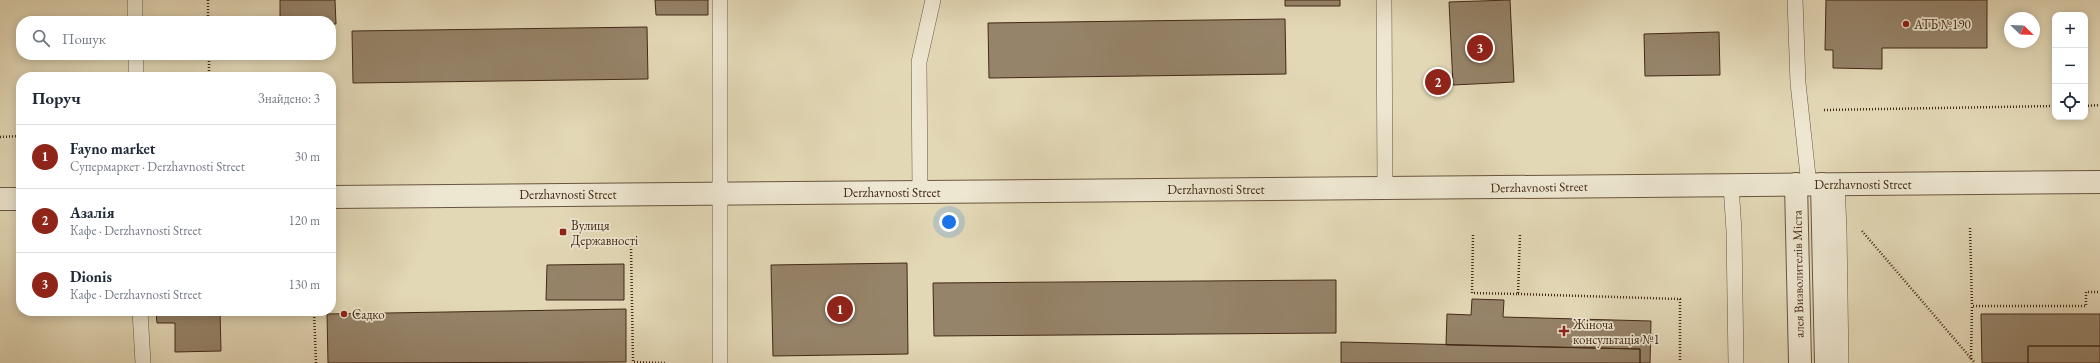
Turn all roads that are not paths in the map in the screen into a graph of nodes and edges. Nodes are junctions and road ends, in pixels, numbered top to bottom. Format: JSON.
{"nodes":[{"id":1,"x":135,"y":0,"type":"edge"},
{"id":2,"x":720,"y":0,"type":"edge"},
{"id":3,"x":933,"y":0,"type":"edge"},
{"id":4,"x":1384,"y":0,"type":"edge"},
{"id":5,"x":1795,"y":0,"type":"edge"},
{"id":6,"x":135,"y":16,"type":"edge"},
{"id":7,"x":136,"y":60,"type":"edge"},
{"id":8,"x":136,"y":72,"type":"edge"},
{"id":9,"x":2100,"y":182,"type":"edge"},
{"id":10,"x":1816,"y":184,"type":"junction"},
{"id":11,"x":1731,"y":185,"type":"junction"},
{"id":12,"x":1384,"y":188,"type":"junction"},
{"id":13,"x":920,"y":192,"type":"junction"},
{"id":14,"x":720,"y":193,"type":"junction"},
{"id":15,"x":336,"y":197,"type":"edge"},
{"id":16,"x":0,"y":199,"type":"edge"},
{"id":17,"x":16,"y":199,"type":"edge"},
{"id":18,"x":140,"y":316,"type":"edge"},
{"id":19,"x":143,"y":363,"type":"edge"},
{"id":20,"x":720,"y":363,"type":"edge"},
{"id":21,"x":1736,"y":363,"type":"edge"},
{"id":22,"x":1800,"y":363,"type":"edge"},
{"id":23,"x":1826,"y":363,"type":"edge"},
{"id":24,"x":1841,"y":363,"type":"edge"}],
"edges":[{"from":1,"to":6,"type":"lane"},
{"from":2,"to":14,"type":"lane"},
{"from":3,"to":13,"type":"lane"},
{"from":4,"to":12,"type":"lane"},
{"from":5,"to":10,"type":"lane"},
{"from":7,"to":8,"type":"lane"},
{"from":9,"to":10,"type":"street","name":"Derzhavnosti Street"},
{"from":10,"to":11,"type":"street","name":"Derzhavnosti Street"},
{"from":10,"to":22,"type":"street","name":"алея Визволителів Міста"},
{"from":10,"to":23,"type":"street","name":"алея Визволителів Міста"},
{"from":10,"to":24,"type":"lane"},
{"from":11,"to":12,"type":"street","name":"Derzhavnosti Street"},
{"from":11,"to":21,"type":"lane"},
{"from":12,"to":13,"type":"street","name":"Derzhavnosti Street"},
{"from":13,"to":14,"type":"street","name":"Derzhavnosti Street"},
{"from":14,"to":15,"type":"street","name":"Derzhavnosti Street"},
{"from":14,"to":20,"type":"lane"},
{"from":16,"to":17,"type":"street"},
{"from":18,"to":19,"type":"lane"}]}
